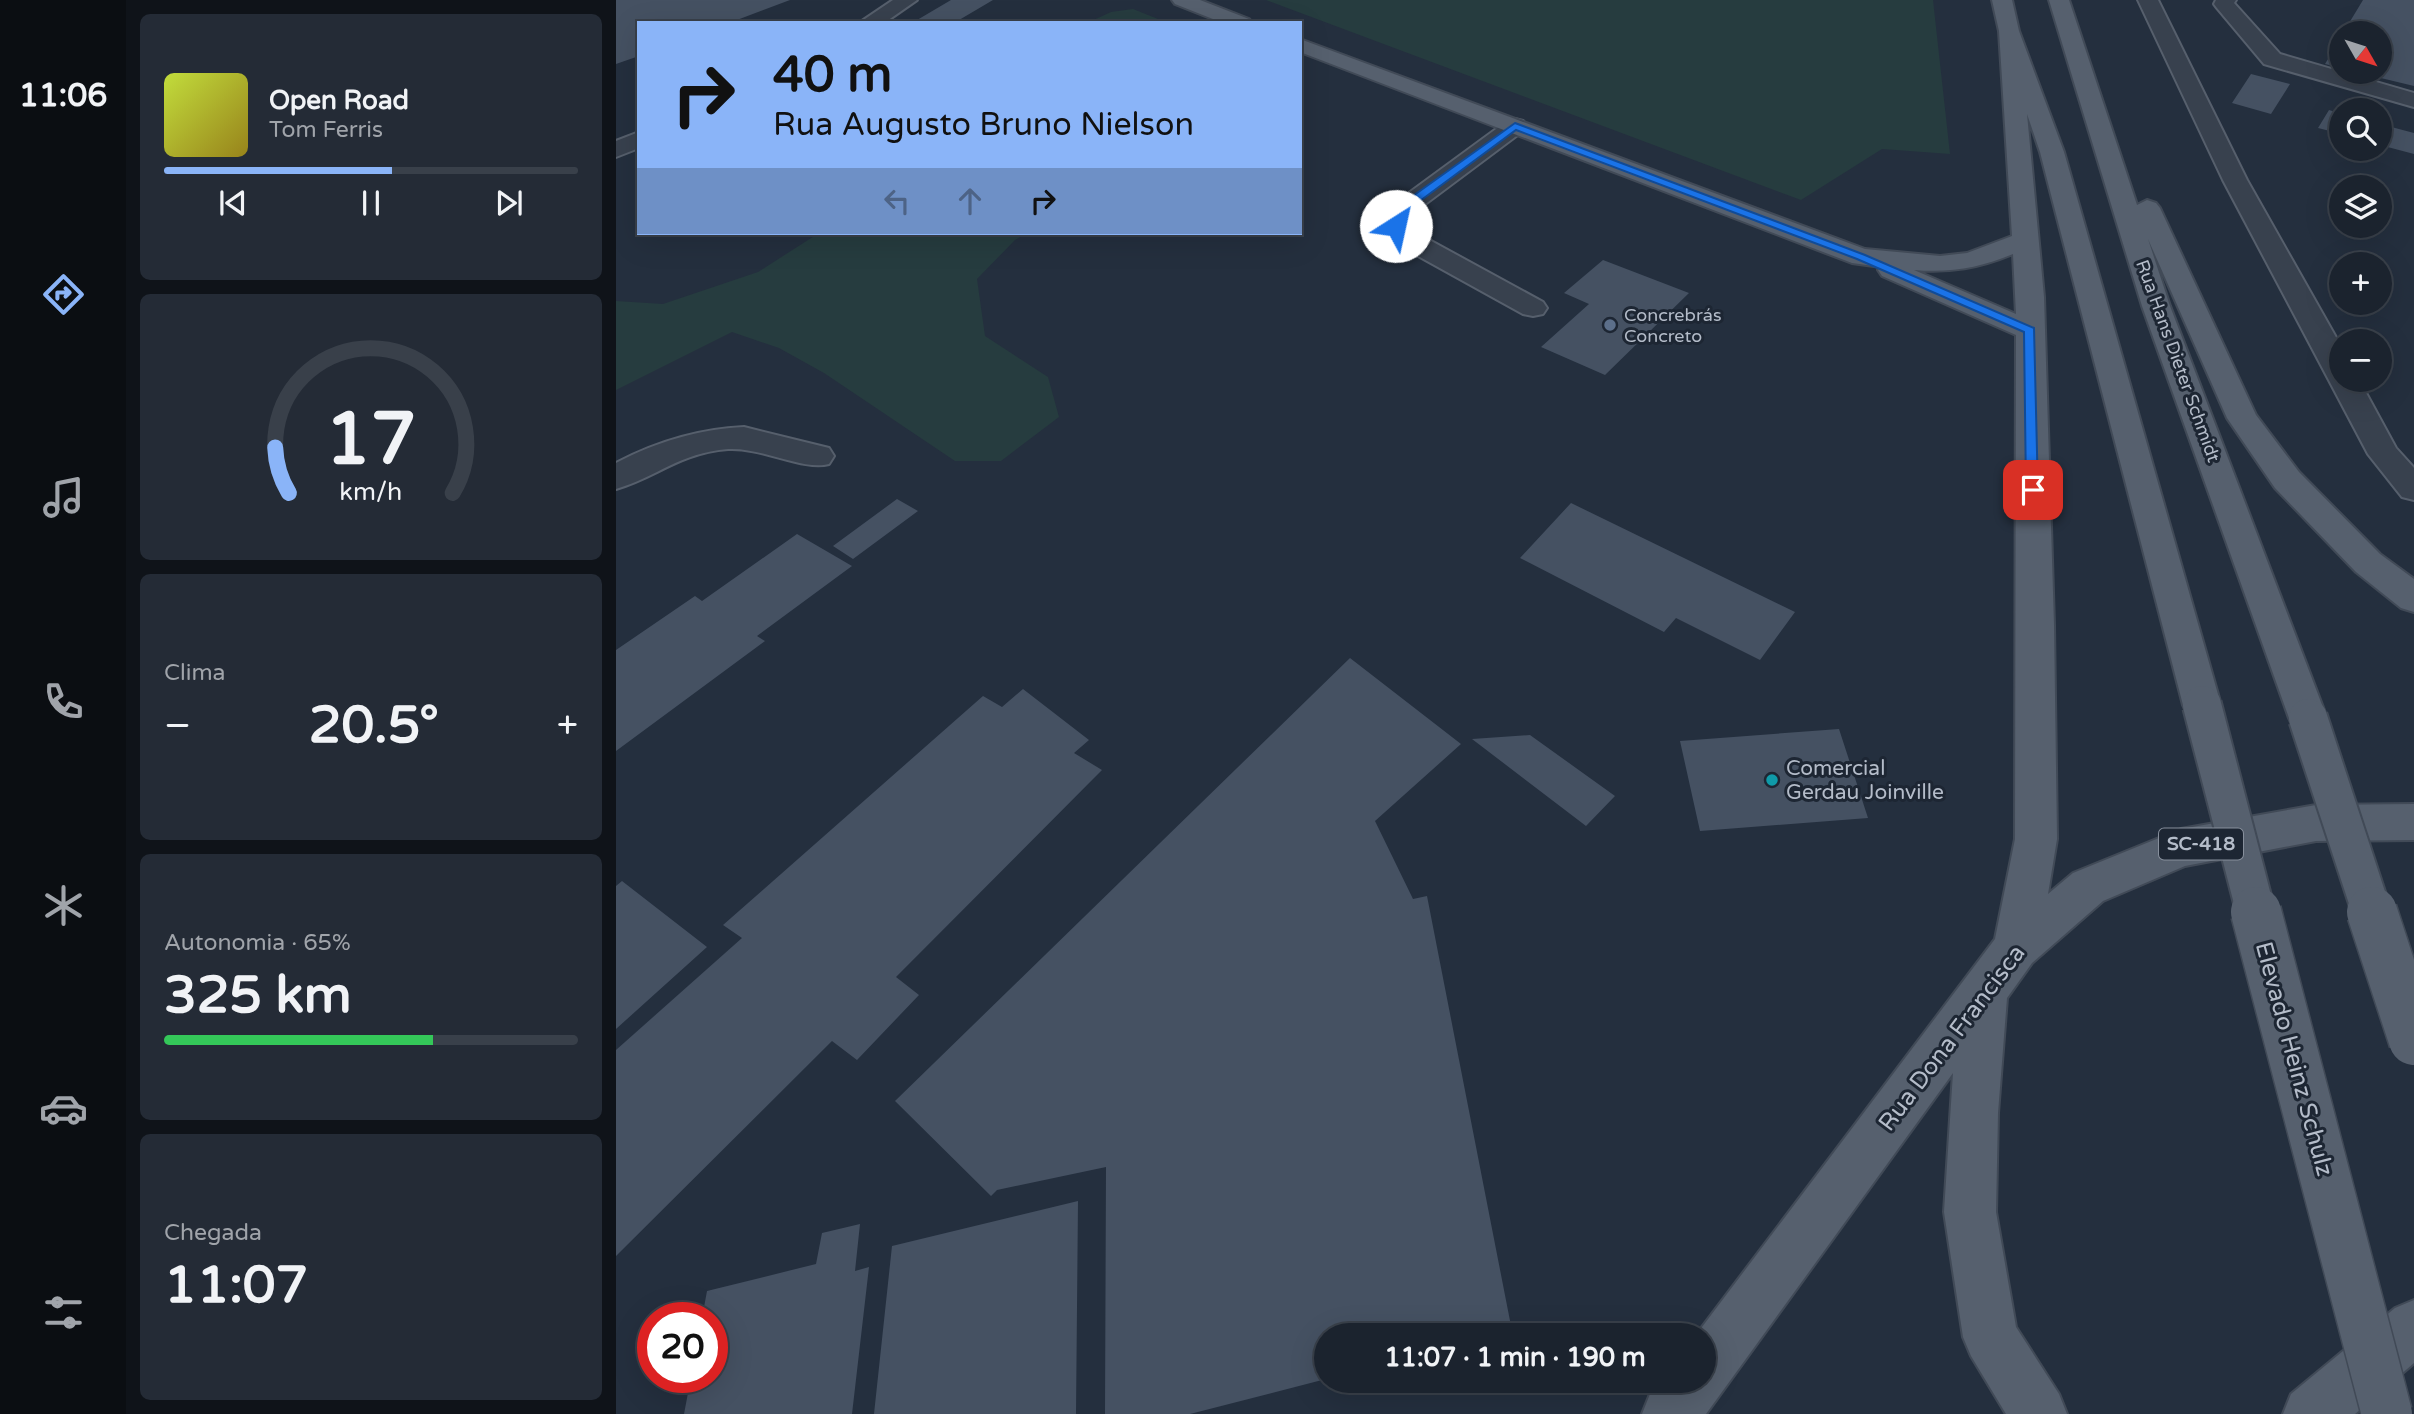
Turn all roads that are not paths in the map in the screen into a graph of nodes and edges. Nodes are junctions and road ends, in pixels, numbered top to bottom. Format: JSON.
{"nodes":[{"id":1,"x":907,"y":0,"type":"edge"},
{"id":2,"x":1182,"y":0,"type":"edge"},
{"id":3,"x":2002,"y":0,"type":"edge"},
{"id":4,"x":2059,"y":0,"type":"edge"},
{"id":5,"x":2148,"y":0,"type":"edge"},
{"id":6,"x":2226,"y":0,"type":"edge"},
{"id":7,"x":872,"y":21,"type":"edge"},
{"id":8,"x":1237,"y":21,"type":"edge"},
{"id":9,"x":2009,"y":31,"type":"junction"},
{"id":10,"x":2070,"y":38,"type":"junction"},
{"id":11,"x":1302,"y":46,"type":"edge"},
{"id":12,"x":2414,"y":100,"type":"edge"},
{"id":13,"x":1515,"y":126,"type":"junction"},
{"id":14,"x":637,"y":140,"type":"edge"},
{"id":15,"x":616,"y":150,"type":"edge"},
{"id":16,"x":2025,"y":240,"type":"junction"},
{"id":17,"x":1861,"y":257,"type":"junction"},
{"id":18,"x":1533,"y":308,"type":"dead end"},
{"id":19,"x":2030,"y":330,"type":"junction"},
{"id":20,"x":2329,"y":352,"type":"edge"},
{"id":21,"x":2351,"y":392,"type":"edge"},
{"id":22,"x":818,"y":456,"type":"dead end"},
{"id":23,"x":616,"y":478,"type":"edge"},
{"id":24,"x":2414,"y":489,"type":"edge"},
{"id":25,"x":2414,"y":598,"type":"edge"},
{"id":26,"x":2414,"y":822,"type":"edge"},
{"id":27,"x":2016,"y":948,"type":"junction"},
{"id":28,"x":1984,"y":994,"type":"junction"},
{"id":29,"x":2414,"y":1040,"type":"edge"},
{"id":30,"x":2414,"y":1327,"type":"edge"},
{"id":31,"x":1716,"y":1355,"type":"edge"},
{"id":32,"x":1687,"y":1393,"type":"edge"},
{"id":33,"x":1670,"y":1414,"type":"edge"},
{"id":34,"x":2039,"y":1414,"type":"edge"},
{"id":35,"x":2311,"y":1414,"type":"edge"},
{"id":36,"x":2387,"y":1414,"type":"edge"}],
"edges":[{"from":1,"to":7,"type":"street"},
{"from":2,"to":8,"type":"main road"},
{"from":3,"to":9,"type":"main road"},
{"from":4,"to":10,"type":"main road","name":"Rua Hans Dieter Schmidt"},
{"from":5,"to":20,"type":"street"},
{"from":6,"to":12,"type":"street"},
{"from":9,"to":16,"type":"main road"},
{"from":9,"to":36,"type":"main road","name":"Elevado Heinz Schulz","bridge":true},
{"from":10,"to":25,"type":"main road"},
{"from":10,"to":29,"type":"main road","name":"Rua Hans Dieter Schmidt","bridge":true},
{"from":11,"to":13,"type":"main road"},
{"from":13,"to":17,"type":"main road"},
{"from":13,"to":18,"type":"street"},
{"from":14,"to":15,"type":"street"},
{"from":16,"to":17,"type":"main road"},
{"from":16,"to":19,"type":"main road"},
{"from":17,"to":19,"type":"main road"},
{"from":19,"to":27,"type":"main road"},
{"from":21,"to":24,"type":"street"},
{"from":22,"to":23,"type":"street"},
{"from":26,"to":27,"type":"main road","name":"Rua Dona Francisca","number":"SC-418"},
{"from":27,"to":28,"type":"main road","name":"Rua Dona Francisca"},
{"from":28,"to":31,"type":"main road","name":"Rua Dona Francisca"},
{"from":28,"to":34,"type":"main road"},
{"from":30,"to":35,"type":"main road"},
{"from":32,"to":33,"type":"main road"}]}
